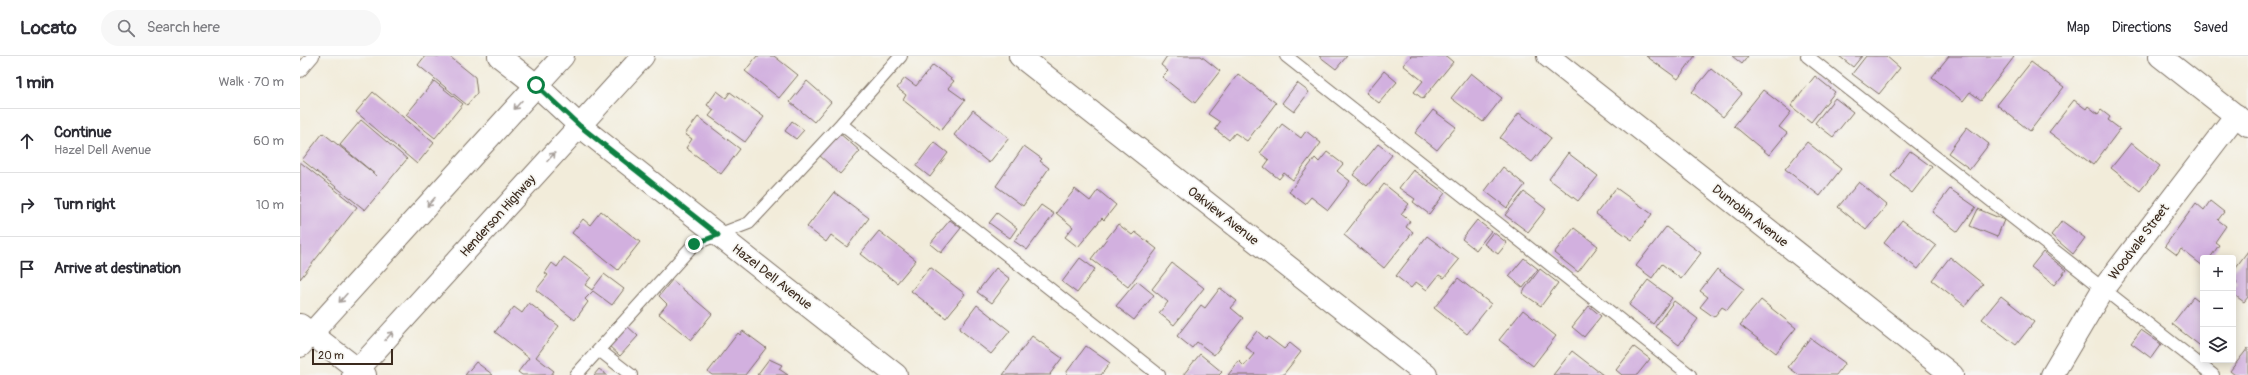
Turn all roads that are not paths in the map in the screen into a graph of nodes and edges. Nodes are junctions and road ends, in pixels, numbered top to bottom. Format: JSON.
{"nodes":[{"id":1,"x":313,"y":56,"type":"edge"},
{"id":2,"x":499,"y":56,"type":"edge"},
{"id":3,"x":563,"y":56,"type":"edge"},
{"id":4,"x":643,"y":56,"type":"edge"},
{"id":5,"x":901,"y":56,"type":"edge"},
{"id":6,"x":1020,"y":56,"type":"edge"},
{"id":7,"x":1286,"y":56,"type":"edge"},
{"id":8,"x":1548,"y":56,"type":"edge"},
{"id":9,"x":1807,"y":56,"type":"edge"},
{"id":10,"x":2160,"y":56,"type":"edge"},
{"id":11,"x":300,"y":72,"type":"edge"},
{"id":12,"x":536,"y":85,"type":"junction"},
{"id":13,"x":2242,"y":120,"type":"edge"},
{"id":14,"x":841,"y":124,"type":"junction"},
{"id":15,"x":580,"y":126,"type":"junction"},
{"id":16,"x":718,"y":235,"type":"junction"},
{"id":17,"x":2103,"y":289,"type":"junction"},
{"id":18,"x":304,"y":335,"type":"edge"},
{"id":19,"x":599,"y":350,"type":"junction"},
{"id":20,"x":359,"y":373,"type":"edge"},
{"id":21,"x":576,"y":375,"type":"edge"},
{"id":22,"x":631,"y":375,"type":"edge"},
{"id":23,"x":896,"y":375,"type":"edge"},
{"id":24,"x":1159,"y":375,"type":"edge"},
{"id":25,"x":1426,"y":375,"type":"edge"},
{"id":26,"x":1690,"y":375,"type":"edge"},
{"id":27,"x":1952,"y":375,"type":"edge"},
{"id":28,"x":2052,"y":375,"type":"edge"},
{"id":29,"x":2213,"y":375,"type":"edge"}],
"edges":[{"from":1,"to":11,"type":"lane"},
{"from":2,"to":12,"type":"street","name":"Hazel Dell Avenue"},
{"from":3,"to":12,"type":"street"},
{"from":4,"to":15,"type":"street","name":"Henderson Highway"},
{"from":5,"to":14,"type":"lane"},
{"from":6,"to":25,"type":"street","name":"Oakview Avenue"},
{"from":7,"to":26,"type":"lane"},
{"from":8,"to":27,"type":"street","name":"Dunrobin Avenue"},
{"from":9,"to":17,"type":"lane"},
{"from":10,"to":13,"type":"street"},
{"from":12,"to":15,"type":"street","name":"Hazel Dell Avenue"},
{"from":12,"to":18,"type":"street","one_way":true},
{"from":13,"to":17,"type":"street","name":"Woodvale Street"},
{"from":14,"to":16,"type":"lane"},
{"from":14,"to":24,"type":"lane"},
{"from":15,"to":16,"type":"street","name":"Hazel Dell Avenue"},
{"from":20,"to":15,"type":"street","name":"Henderson Highway","one_way":true},
{"from":16,"to":19,"type":"lane"},
{"from":16,"to":23,"type":"street","name":"Hazel Dell Avenue"},
{"from":17,"to":28,"type":"street","name":"Woodvale Street"},
{"from":17,"to":29,"type":"lane"},
{"from":18,"to":20,"type":"street"},
{"from":19,"to":21,"type":"lane"},
{"from":19,"to":22,"type":"lane"}]}
